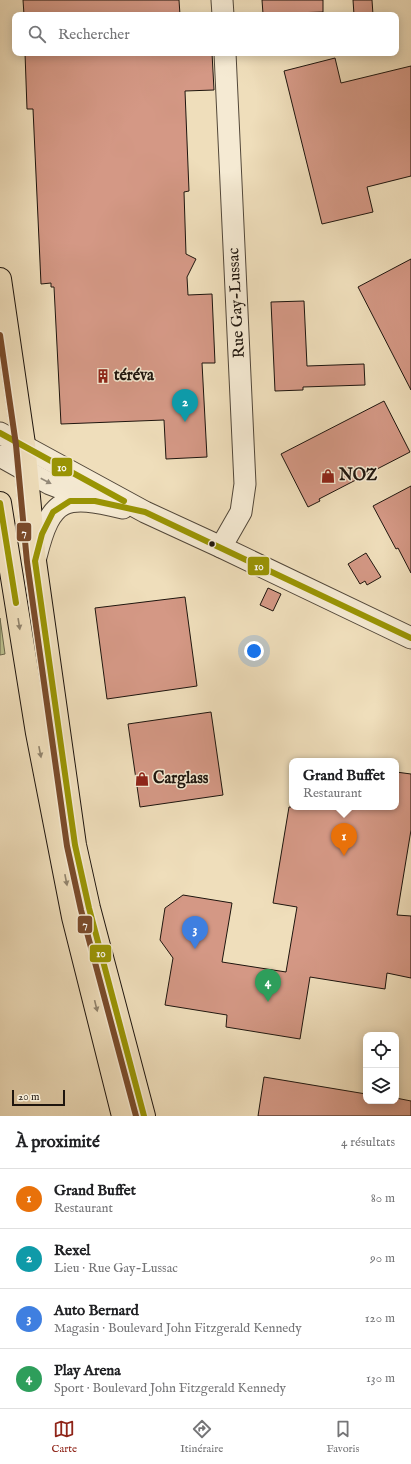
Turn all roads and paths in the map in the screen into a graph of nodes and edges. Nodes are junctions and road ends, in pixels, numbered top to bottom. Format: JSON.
{"nodes":[{"id":1,"x":222,"y":0,"type":"edge"},
{"id":2,"x":223,"y":12,"type":"edge"},
{"id":3,"x":225,"y":56,"type":"edge"},
{"id":4,"x":0,"y":279,"type":"edge"},
{"id":5,"x":0,"y":433,"type":"edge"},
{"id":6,"x":24,"y":444,"type":"junction"},
{"id":7,"x":0,"y":456,"type":"edge"},
{"id":8,"x":26,"y":470,"type":"junction"},
{"id":9,"x":95,"y":501,"type":"junction"},
{"id":10,"x":0,"y":503,"type":"edge"},
{"id":11,"x":145,"y":512,"type":"junction"},
{"id":12,"x":221,"y":547,"type":"junction"},
{"id":13,"x":35,"y":561,"type":"junction"},
{"id":14,"x":411,"y":638,"type":"edge"},
{"id":15,"x":123,"y":1116,"type":"edge"},
{"id":16,"x":144,"y":1116,"type":"edge"}],
"edges":[{"from":1,"to":2,"type":"street"},
{"from":3,"to":12,"type":"street","name":"Rue Gay-Lussac"},
{"from":4,"to":6,"type":"main road"},
{"from":5,"to":6,"type":"street"},
{"from":6,"to":8,"type":"main road"},
{"from":6,"to":11,"type":"street"},
{"from":7,"to":8,"type":"street"},
{"from":8,"to":9,"type":"street","one_way":true},
{"from":8,"to":13,"type":"main road"},
{"from":9,"to":11,"type":"street"},
{"from":9,"to":13,"type":"street"},
{"from":10,"to":15,"type":"main road","one_way":true},
{"from":11,"to":12,"type":"street"},
{"from":12,"to":14,"type":"street"},
{"from":13,"to":16,"type":"main road"}]}
